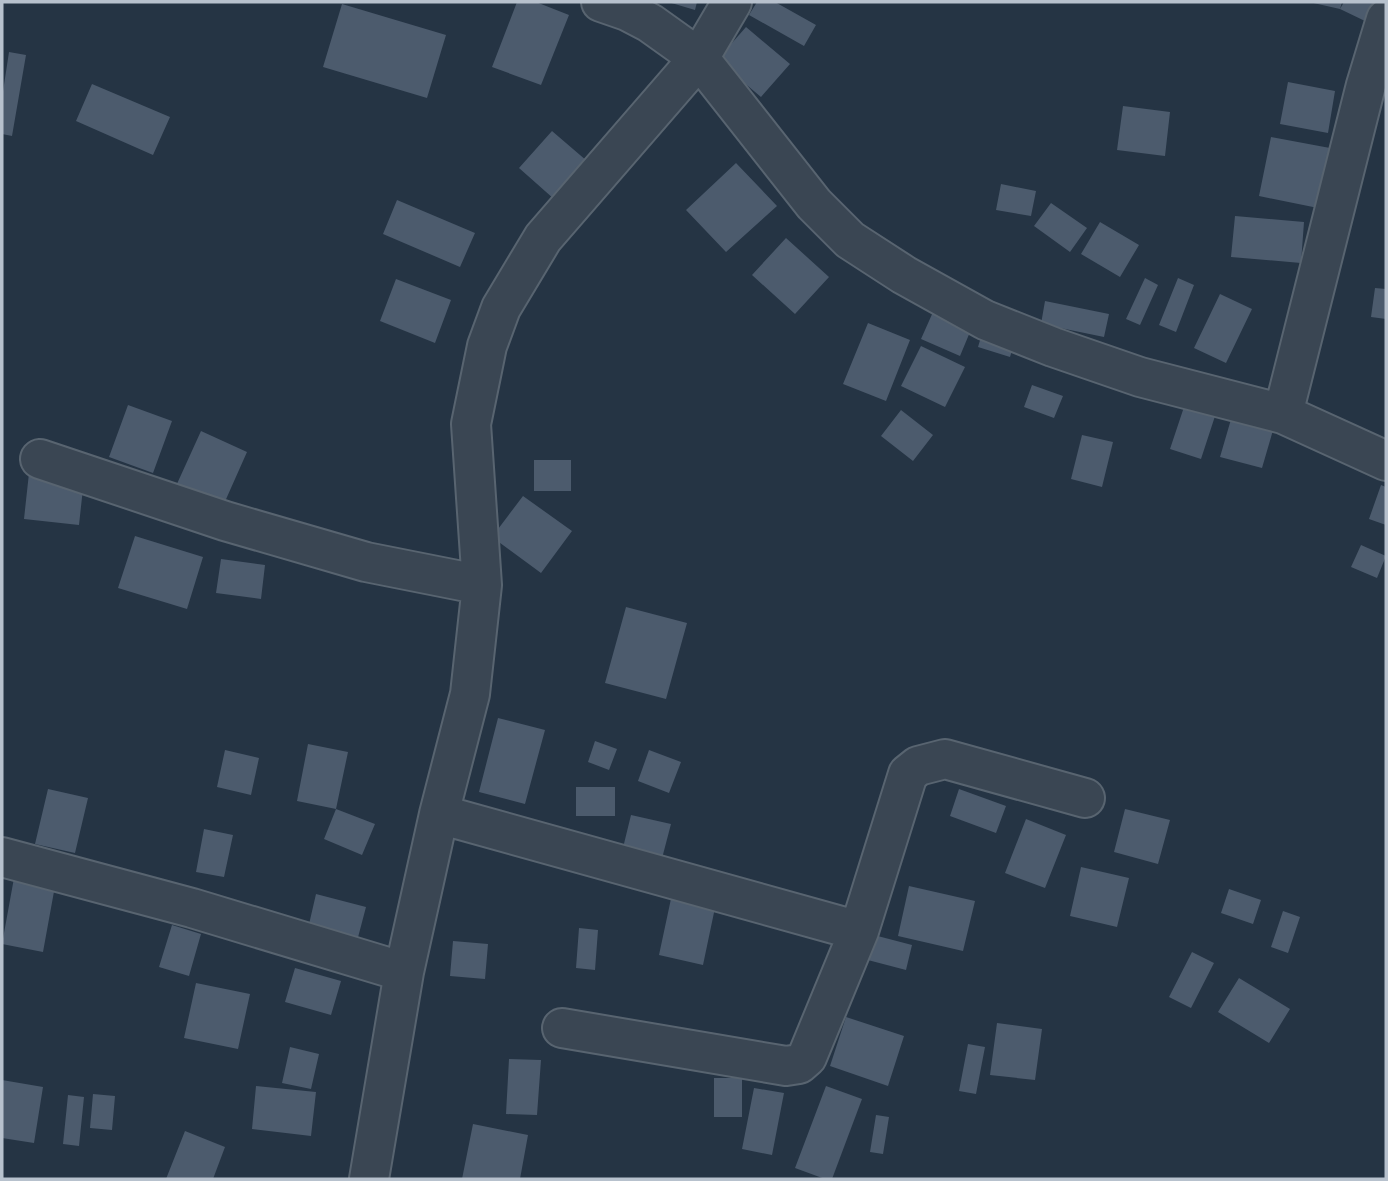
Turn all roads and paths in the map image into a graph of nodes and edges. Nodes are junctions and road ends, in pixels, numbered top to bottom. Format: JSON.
{"nodes":[{"id":1,"x":601,"y":2,"type":"edge"},
{"id":2,"x":732,"y":2,"type":"edge"},
{"id":3,"x":1386,"y":19,"type":"edge"},
{"id":4,"x":699,"y":58,"type":"junction"},
{"id":5,"x":1283,"y":414,"type":"junction"},
{"id":6,"x":40,"y":459,"type":"dead end"},
{"id":7,"x":1386,"y":461,"type":"edge"},
{"id":8,"x":482,"y":585,"type":"junction"},
{"id":9,"x":1085,"y":798,"type":"dead end"},
{"id":10,"x":439,"y":814,"type":"junction"},
{"id":11,"x":2,"y":857,"type":"edge"},
{"id":12,"x":859,"y":931,"type":"junction"},
{"id":13,"x":404,"y":972,"type":"junction"},
{"id":14,"x":562,"y":1028,"type":"dead end"},
{"id":15,"x":369,"y":1179,"type":"edge"}],
"edges":[{"from":1,"to":4,"type":"street"},
{"from":2,"to":4,"type":"street"},
{"from":3,"to":5,"type":"street"},
{"from":4,"to":5,"type":"street"},
{"from":4,"to":8,"type":"street"},
{"from":5,"to":7,"type":"street"},
{"from":6,"to":8,"type":"street"},
{"from":8,"to":10,"type":"street"},
{"from":9,"to":12,"type":"street"},
{"from":10,"to":12,"type":"street"},
{"from":10,"to":13,"type":"street"},
{"from":11,"to":13,"type":"street"},
{"from":12,"to":14,"type":"street"},
{"from":13,"to":15,"type":"street"}]}
